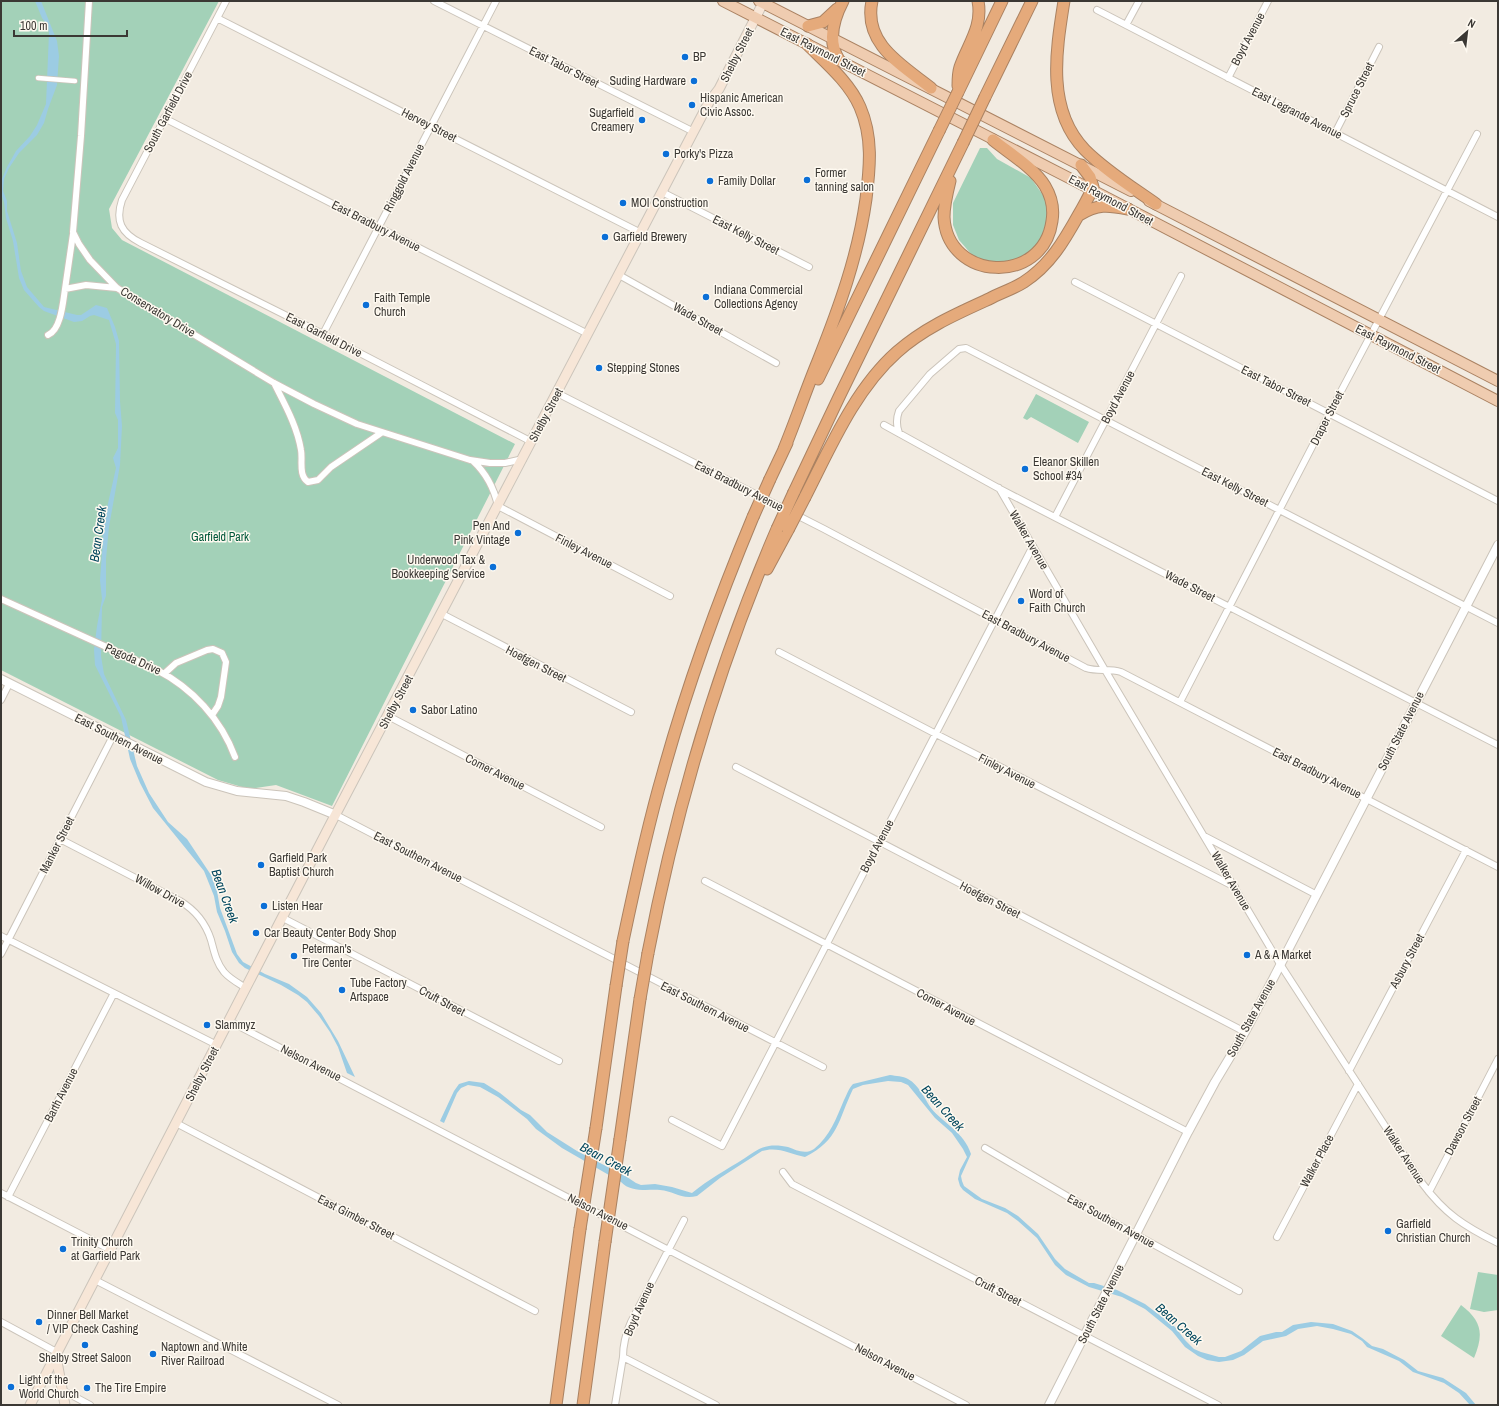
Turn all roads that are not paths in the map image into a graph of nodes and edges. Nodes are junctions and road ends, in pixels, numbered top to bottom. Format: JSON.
{"nodes":[{"id":1,"x":89,"y":1,"type":"edge"},
{"id":2,"x":226,"y":1,"type":"edge"},
{"id":3,"x":434,"y":1,"type":"edge"},
{"id":4,"x":496,"y":1,"type":"edge"},
{"id":5,"x":723,"y":1,"type":"edge"},
{"id":6,"x":872,"y":1,"type":"edge"},
{"id":7,"x":978,"y":1,"type":"edge"},
{"id":8,"x":1002,"y":1,"type":"edge"},
{"id":9,"x":1032,"y":1,"type":"edge"},
{"id":10,"x":1064,"y":1,"type":"edge"},
{"id":11,"x":1139,"y":1,"type":"edge"},
{"id":12,"x":1268,"y":1,"type":"edge"},
{"id":13,"x":762,"y":2,"type":"edge"},
{"id":14,"x":842,"y":2,"type":"edge"},
{"id":15,"x":1097,"y":10,"type":"dead end"},
{"id":16,"x":217,"y":18,"type":"junction"},
{"id":17,"x":756,"y":18,"type":"junction"},
{"id":18,"x":1126,"y":25,"type":"junction"},
{"id":19,"x":483,"y":26,"type":"junction"},
{"id":20,"x":808,"y":26,"type":"junction"},
{"id":21,"x":832,"y":38,"type":"junction"},
{"id":22,"x":807,"y":44,"type":"junction"},
{"id":23,"x":1379,"y":47,"type":"dead end"},
{"id":24,"x":839,"y":60,"type":"junction"},
{"id":25,"x":38,"y":78,"type":"dead end"},
{"id":26,"x":1228,"y":78,"type":"junction"},
{"id":27,"x":75,"y":81,"type":"dead end"},
{"id":28,"x":959,"y":85,"type":"junction"},
{"id":29,"x":931,"y":88,"type":"junction"},
{"id":30,"x":164,"y":118,"type":"junction"},
{"id":31,"x":431,"y":126,"type":"junction"},
{"id":32,"x":694,"y":132,"type":"junction"},
{"id":33,"x":1335,"y":133,"type":"junction"},
{"id":34,"x":1477,"y":134,"type":"dead end"},
{"id":35,"x":993,"y":140,"type":"junction"},
{"id":36,"x":954,"y":162,"type":"junction"},
{"id":37,"x":1081,"y":165,"type":"junction"},
{"id":38,"x":1092,"y":190,"type":"junction"},
{"id":39,"x":1447,"y":191,"type":"junction"},
{"id":40,"x":662,"y":192,"type":"junction"},
{"id":41,"x":1156,"y":204,"type":"junction"},
{"id":42,"x":1128,"y":209,"type":"junction"},
{"id":43,"x":1078,"y":215,"type":"junction"},
{"id":44,"x":1498,"y":217,"type":"edge"},
{"id":45,"x":120,"y":225,"type":"joint"},
{"id":46,"x":378,"y":227,"type":"junction"},
{"id":47,"x":73,"y":232,"type":"junction"},
{"id":48,"x":641,"y":233,"type":"junction"},
{"id":49,"x":809,"y":268,"type":"dead end"},
{"id":50,"x":619,"y":275,"type":"junction"},
{"id":51,"x":1181,"y":276,"type":"dead end"},
{"id":52,"x":1075,"y":282,"type":"dead end"},
{"id":53,"x":117,"y":288,"type":"junction"},
{"id":54,"x":65,"y":290,"type":"junction"},
{"id":55,"x":1379,"y":319,"type":"junction"},
{"id":56,"x":1156,"y":325,"type":"junction"},
{"id":57,"x":323,"y":334,"type":"junction"},
{"id":58,"x":588,"y":334,"type":"junction"},
{"id":59,"x":48,"y":335,"type":"dead end"},
{"id":60,"x":1370,"y":335,"type":"junction"},
{"id":61,"x":776,"y":363,"type":"dead end"},
{"id":62,"x":1498,"y":381,"type":"edge"},
{"id":63,"x":274,"y":383,"type":"junction"},
{"id":64,"x":557,"y":393,"type":"junction"},
{"id":65,"x":1498,"y":401,"type":"edge"},
{"id":66,"x":1329,"y":414,"type":"junction"},
{"id":67,"x":1105,"y":420,"type":"junction"},
{"id":68,"x":884,"y":425,"type":"dead end"},
{"id":69,"x":381,"y":433,"type":"junction"},
{"id":70,"x":898,"y":433,"type":"junction"},
{"id":71,"x":532,"y":442,"type":"junction"},
{"id":72,"x":784,"y":449,"type":"junction"},
{"id":73,"x":523,"y":459,"type":"junction"},
{"id":74,"x":473,"y":461,"type":"junction"},
{"id":75,"x":999,"y":488,"type":"junction"},
{"id":76,"x":1498,"y":501,"type":"edge"},
{"id":77,"x":498,"y":506,"type":"junction"},
{"id":78,"x":1279,"y":510,"type":"junction"},
{"id":79,"x":1055,"y":517,"type":"junction"},
{"id":80,"x":783,"y":530,"type":"junction"},
{"id":81,"x":1498,"y":545,"type":"edge"},
{"id":82,"x":1033,"y":546,"type":"junction"},
{"id":83,"x":670,"y":596,"type":"dead end"},
{"id":84,"x":1,"y":599,"type":"edge"},
{"id":85,"x":1229,"y":606,"type":"junction"},
{"id":86,"x":1466,"y":606,"type":"junction"},
{"id":87,"x":442,"y":614,"type":"junction"},
{"id":88,"x":995,"y":620,"type":"junction"},
{"id":89,"x":1498,"y":623,"type":"edge"},
{"id":90,"x":779,"y":652,"type":"dead end"},
{"id":91,"x":1105,"y":670,"type":"junction"},
{"id":92,"x":165,"y":674,"type":"junction"},
{"id":93,"x":1,"y":679,"type":"edge"},
{"id":94,"x":9,"y":684,"type":"junction"},
{"id":95,"x":1,"y":700,"type":"edge"},
{"id":96,"x":1180,"y":702,"type":"junction"},
{"id":97,"x":1416,"y":702,"type":"junction"},
{"id":98,"x":631,"y":712,"type":"dead end"},
{"id":99,"x":212,"y":715,"type":"junction"},
{"id":100,"x":388,"y":716,"type":"junction"},
{"id":101,"x":936,"y":734,"type":"junction"},
{"id":102,"x":117,"y":738,"type":"junction"},
{"id":103,"x":1498,"y":745,"type":"edge"},
{"id":104,"x":235,"y":756,"type":"dead end"},
{"id":105,"x":736,"y":767,"type":"dead end"},
{"id":106,"x":1366,"y":798,"type":"junction"},
{"id":107,"x":336,"y":815,"type":"junction"},
{"id":108,"x":601,"y":827,"type":"dead end"},
{"id":109,"x":1206,"y":837,"type":"junction"},
{"id":110,"x":60,"y":839,"type":"junction"},
{"id":111,"x":879,"y":842,"type":"junction"},
{"id":112,"x":1466,"y":850,"type":"junction"},
{"id":113,"x":1498,"y":867,"type":"edge"},
{"id":114,"x":705,"y":881,"type":"dead end"},
{"id":115,"x":1235,"y":887,"type":"junction"},
{"id":116,"x":1317,"y":895,"type":"junction"},
{"id":117,"x":283,"y":918,"type":"junction"},
{"id":118,"x":1,"y":936,"type":"edge"},
{"id":119,"x":8,"y":940,"type":"junction"},
{"id":120,"x":826,"y":944,"type":"junction"},
{"id":121,"x":1,"y":954,"type":"edge"},
{"id":122,"x":1280,"y":964,"type":"junction"},
{"id":123,"x":248,"y":984,"type":"junction"},
{"id":124,"x":114,"y":993,"type":"junction"},
{"id":125,"x":229,"y":1021,"type":"junction"},
{"id":126,"x":1245,"y":1032,"type":"junction"},
{"id":127,"x":775,"y":1043,"type":"junction"},
{"id":128,"x":217,"y":1045,"type":"junction"},
{"id":129,"x":1498,"y":1059,"type":"edge"},
{"id":130,"x":558,"y":1061,"type":"dead end"},
{"id":131,"x":823,"y":1068,"type":"dead end"},
{"id":132,"x":1349,"y":1071,"type":"junction"},
{"id":133,"x":1358,"y":1084,"type":"junction"},
{"id":134,"x":672,"y":1120,"type":"dead end"},
{"id":135,"x":176,"y":1124,"type":"junction"},
{"id":136,"x":1188,"y":1132,"type":"junction"},
{"id":137,"x":985,"y":1148,"type":"dead end"},
{"id":138,"x":782,"y":1172,"type":"dead end"},
{"id":139,"x":1428,"y":1192,"type":"junction"},
{"id":140,"x":1,"y":1193,"type":"edge"},
{"id":141,"x":8,"y":1196,"type":"junction"},
{"id":142,"x":684,"y":1220,"type":"dead end"},
{"id":143,"x":1136,"y":1235,"type":"junction"},
{"id":144,"x":1277,"y":1237,"type":"dead end"},
{"id":145,"x":1498,"y":1243,"type":"edge"},
{"id":146,"x":668,"y":1249,"type":"junction"},
{"id":147,"x":111,"y":1250,"type":"junction"},
{"id":148,"x":95,"y":1280,"type":"junction"},
{"id":149,"x":1239,"y":1291,"type":"dead end"},
{"id":150,"x":535,"y":1310,"type":"dead end"},
{"id":151,"x":1,"y":1322,"type":"edge"},
{"id":152,"x":1085,"y":1336,"type":"junction"},
{"id":153,"x":56,"y":1356,"type":"junction"},
{"id":154,"x":623,"y":1357,"type":"junction"},
{"id":155,"x":62,"y":1390,"type":"junction"},
{"id":156,"x":30,"y":1405,"type":"edge"},
{"id":157,"x":65,"y":1405,"type":"edge"},
{"id":158,"x":90,"y":1405,"type":"edge"},
{"id":159,"x":338,"y":1405,"type":"edge"},
{"id":160,"x":556,"y":1405,"type":"edge"},
{"id":161,"x":583,"y":1405,"type":"edge"},
{"id":162,"x":615,"y":1405,"type":"edge"},
{"id":163,"x":716,"y":1405,"type":"edge"},
{"id":164,"x":966,"y":1405,"type":"edge"},
{"id":165,"x":1049,"y":1405,"type":"edge"},
{"id":166,"x":1218,"y":1405,"type":"edge"}],
"edges":[{"from":1,"to":47,"type":"street"},
{"from":2,"to":16,"type":"street","name":"South Garfield Drive"},
{"from":3,"to":19,"type":"street","name":"East Tabor Street"},
{"from":4,"to":19,"type":"street","name":"Ringgold Avenue"},
{"from":5,"to":17,"type":"main road","name":"East Raymond Street"},
{"from":6,"to":29,"type":"highway"},
{"from":7,"to":28,"type":"highway"},
{"from":8,"to":28,"type":"highway"},
{"from":9,"to":36,"type":"highway","bridge":true},
{"from":10,"to":41,"type":"highway"},
{"from":11,"to":18,"type":"street"},
{"from":12,"to":26,"type":"street","name":"Boyd Avenue"},
{"from":13,"to":17,"type":"main road","name":"Shelby Street"},
{"from":13,"to":20,"type":"main road","name":"East Raymond Street"},
{"from":14,"to":20,"type":"highway"},
{"from":14,"to":21,"type":"highway"},
{"from":15,"to":18,"type":"street","name":"East Legrande Avenue"},
{"from":16,"to":30,"type":"street","name":"South Garfield Drive"},
{"from":16,"to":31,"type":"street","name":"Hervey Street"},
{"from":17,"to":22,"type":"main road","name":"East Raymond Street"},
{"from":17,"to":32,"type":"main road","name":"Shelby Street"},
{"from":18,"to":26,"type":"street","name":"East Legrande Avenue"},
{"from":19,"to":31,"type":"street","name":"Ringgold Avenue"},
{"from":19,"to":32,"type":"street","name":"East Tabor Street"},
{"from":20,"to":21,"type":"main road","name":"East Raymond Street"},
{"from":21,"to":24,"type":"highway"},
{"from":21,"to":29,"type":"main road","name":"East Raymond Street"},
{"from":22,"to":24,"type":"main road","name":"East Raymond Street"},
{"from":22,"to":72,"type":"highway"},
{"from":23,"to":33,"type":"street","name":"Spruce Street"},
{"from":24,"to":35,"type":"main road","name":"East Raymond Street"},
{"from":25,"to":27,"type":"street"},
{"from":26,"to":33,"type":"street","name":"East Legrande Avenue"},
{"from":28,"to":72,"type":"highway","bridge":true},
{"from":29,"to":37,"type":"main road","name":"East Raymond Street"},
{"from":30,"to":45,"type":"street","name":"South Garfield Drive"},
{"from":30,"to":46,"type":"street","name":"East Bradbury Avenue"},
{"from":31,"to":46,"type":"street","name":"Ringgold Avenue"},
{"from":31,"to":48,"type":"street","name":"Hervey Street"},
{"from":32,"to":40,"type":"main road","name":"Shelby Street"},
{"from":33,"to":39,"type":"street","name":"East Legrande Avenue"},
{"from":34,"to":39,"type":"street","name":"Draper Street"},
{"from":35,"to":36,"type":"highway"},
{"from":35,"to":38,"type":"main road","name":"East Raymond Street"},
{"from":36,"to":80,"type":"highway","bridge":true},
{"from":37,"to":38,"type":"highway"},
{"from":37,"to":41,"type":"main road","name":"East Raymond Street"},
{"from":38,"to":42,"type":"main road","name":"East Raymond Street"},
{"from":38,"to":43,"type":"highway"},
{"from":39,"to":44,"type":"street","name":"East Legrande Avenue"},
{"from":39,"to":55,"type":"street","name":"Draper Street"},
{"from":40,"to":48,"type":"main road","name":"Shelby Street"},
{"from":40,"to":49,"type":"street","name":"East Kelly Street"},
{"from":41,"to":55,"type":"main road","name":"East Raymond Street"},
{"from":42,"to":43,"type":"highway"},
{"from":42,"to":60,"type":"main road","name":"East Raymond Street"},
{"from":43,"to":80,"type":"highway","bridge":true},
{"from":45,"to":57,"type":"street","name":"East Garfield Drive"},
{"from":46,"to":57,"type":"street","name":"Ringgold Avenue"},
{"from":46,"to":58,"type":"street","name":"East Bradbury Avenue"},
{"from":47,"to":53,"type":"street","name":"Conservatory Drive"},
{"from":47,"to":54,"type":"street"},
{"from":48,"to":50,"type":"main road","name":"Shelby Street"},
{"from":50,"to":58,"type":"main road","name":"Shelby Street"},
{"from":50,"to":61,"type":"street","name":"Wade Street"},
{"from":51,"to":56,"type":"street","name":"Boyd Avenue"},
{"from":52,"to":56,"type":"street","name":"East Tabor Street"},
{"from":53,"to":54,"type":"street"},
{"from":53,"to":63,"type":"street","name":"Conservatory Drive"},
{"from":54,"to":59,"type":"street"},
{"from":55,"to":60,"type":"street","name":"Draper Street"},
{"from":55,"to":62,"type":"main road","name":"East Raymond Street"},
{"from":56,"to":66,"type":"street","name":"East Tabor Street"},
{"from":56,"to":67,"type":"street","name":"Boyd Avenue"},
{"from":57,"to":71,"type":"street","name":"East Garfield Drive"},
{"from":58,"to":64,"type":"main road","name":"Shelby Street"},
{"from":60,"to":65,"type":"main road","name":"East Raymond Street"},
{"from":60,"to":66,"type":"street","name":"Draper Street"},
{"from":63,"to":69,"type":"street","name":"Conservatory Drive"},
{"from":63,"to":69,"type":"street"},
{"from":64,"to":71,"type":"main road","name":"Shelby Street"},
{"from":64,"to":88,"type":"street","name":"East Bradbury Avenue"},
{"from":66,"to":76,"type":"street","name":"East Tabor Street"},
{"from":66,"to":78,"type":"street","name":"Draper Street"},
{"from":67,"to":70,"type":"street","name":"East Kelly Street"},
{"from":67,"to":78,"type":"street","name":"East Kelly Street"},
{"from":67,"to":79,"type":"street","name":"Boyd Avenue"},
{"from":68,"to":70,"type":"street","name":"Wade Street"},
{"from":69,"to":74,"type":"street","name":"Conservatory Drive"},
{"from":70,"to":75,"type":"street","name":"Wade Street"},
{"from":71,"to":73,"type":"main road","name":"Shelby Street"},
{"from":72,"to":160,"type":"highway","bridge":true},
{"from":73,"to":74,"type":"street","name":"Conservatory Drive"},
{"from":73,"to":77,"type":"main road","name":"Shelby Street"},
{"from":74,"to":77,"type":"street"},
{"from":75,"to":79,"type":"street","name":"Wade Street"},
{"from":75,"to":82,"type":"street","name":"Walker Avenue"},
{"from":77,"to":83,"type":"street","name":"Finley Avenue"},
{"from":77,"to":87,"type":"main road","name":"Shelby Street"},
{"from":78,"to":85,"type":"street","name":"Draper Street"},
{"from":78,"to":86,"type":"street","name":"East Kelly Street"},
{"from":79,"to":85,"type":"street","name":"Wade Street"},
{"from":80,"to":161,"type":"highway","bridge":true},
{"from":81,"to":86,"type":"street","name":"South State Avenue"},
{"from":82,"to":88,"type":"street","name":"Boyd Avenue"},
{"from":82,"to":91,"type":"street","name":"Walker Avenue"},
{"from":84,"to":92,"type":"street","name":"Pagoda Drive"},
{"from":85,"to":96,"type":"street","name":"Draper Street"},
{"from":85,"to":97,"type":"street","name":"Wade Street"},
{"from":86,"to":89,"type":"street","name":"East Kelly Street"},
{"from":86,"to":97,"type":"street","name":"South State Avenue"},
{"from":87,"to":98,"type":"street","name":"Hoefgen Street"},
{"from":87,"to":100,"type":"main road","name":"Shelby Street"},
{"from":88,"to":91,"type":"street","name":"East Bradbury Avenue"},
{"from":88,"to":101,"type":"street","name":"Boyd Avenue"},
{"from":90,"to":101,"type":"street","name":"Finley Avenue"},
{"from":91,"to":96,"type":"street","name":"East Bradbury Avenue"},
{"from":91,"to":109,"type":"street","name":"Walker Avenue"},
{"from":92,"to":99,"type":"street","name":"Pagoda Drive"},
{"from":92,"to":99,"type":"street"},
{"from":93,"to":94,"type":"street","name":"East Southern Avenue"},
{"from":94,"to":95,"type":"street"},
{"from":94,"to":102,"type":"street","name":"East Southern Avenue"},
{"from":96,"to":106,"type":"street","name":"East Bradbury Avenue"},
{"from":97,"to":103,"type":"street","name":"Wade Street"},
{"from":97,"to":106,"type":"street","name":"South State Avenue"},
{"from":99,"to":104,"type":"street","name":"Pagoda Drive"},
{"from":100,"to":107,"type":"main road","name":"Shelby Street"},
{"from":100,"to":108,"type":"street","name":"Comer Avenue"},
{"from":101,"to":111,"type":"street","name":"Boyd Avenue"},
{"from":101,"to":115,"type":"street","name":"Finley Avenue"},
{"from":102,"to":107,"type":"street","name":"East Southern Avenue"},
{"from":102,"to":110,"type":"street","name":"Manker Street"},
{"from":105,"to":111,"type":"street","name":"Hoefgen Street"},
{"from":106,"to":112,"type":"street","name":"East Bradbury Avenue"},
{"from":106,"to":116,"type":"street","name":"South State Avenue"},
{"from":107,"to":117,"type":"main road","name":"Shelby Street"},
{"from":107,"to":127,"type":"street","name":"East Southern Avenue"},
{"from":109,"to":115,"type":"street","name":"Walker Avenue"},
{"from":109,"to":116,"type":"street"},
{"from":110,"to":119,"type":"street","name":"Manker Street"},
{"from":110,"to":123,"type":"street","name":"Willow Drive"},
{"from":111,"to":120,"type":"street","name":"Boyd Avenue"},
{"from":111,"to":126,"type":"street","name":"Hoefgen Street"},
{"from":112,"to":113,"type":"street","name":"East Bradbury Avenue"},
{"from":112,"to":132,"type":"street","name":"Asbury Street"},
{"from":114,"to":120,"type":"street","name":"Comer Avenue"},
{"from":115,"to":122,"type":"street","name":"Walker Avenue"},
{"from":116,"to":122,"type":"street","name":"South State Avenue"},
{"from":117,"to":123,"type":"main road","name":"Shelby Street"},
{"from":117,"to":130,"type":"street","name":"Cruft Street"},
{"from":118,"to":119,"type":"street"},
{"from":119,"to":121,"type":"street","name":"Manker Street"},
{"from":119,"to":124,"type":"street"},
{"from":120,"to":127,"type":"street","name":"Boyd Avenue"},
{"from":120,"to":136,"type":"street","name":"Comer Avenue"},
{"from":122,"to":126,"type":"street","name":"South State Avenue"},
{"from":122,"to":132,"type":"street","name":"Walker Avenue"},
{"from":123,"to":125,"type":"main road","name":"Shelby Street"},
{"from":124,"to":128,"type":"street"},
{"from":124,"to":141,"type":"street","name":"Barth Avenue"},
{"from":125,"to":128,"type":"main road","name":"Shelby Street"},
{"from":125,"to":146,"type":"street","name":"Nelson Avenue"},
{"from":126,"to":136,"type":"street","name":"South State Avenue"},
{"from":127,"to":131,"type":"street","name":"East Southern Avenue"},
{"from":127,"to":134,"type":"street","name":"Boyd Avenue"},
{"from":128,"to":135,"type":"main road","name":"Shelby Street"},
{"from":129,"to":139,"type":"street","name":"Dawson Street"},
{"from":132,"to":133,"type":"street","name":"Walker Avenue"},
{"from":133,"to":139,"type":"street","name":"Walker Avenue"},
{"from":133,"to":144,"type":"street","name":"Walker Place"},
{"from":135,"to":147,"type":"main road","name":"Shelby Street"},
{"from":135,"to":150,"type":"street","name":"East Gimber Street"},
{"from":136,"to":143,"type":"street","name":"South State Avenue"},
{"from":137,"to":143,"type":"street","name":"East Southern Avenue"},
{"from":138,"to":152,"type":"street","name":"Cruft Street"},
{"from":139,"to":145,"type":"street","name":"Walker Avenue"},
{"from":140,"to":141,"type":"street"},
{"from":141,"to":147,"type":"street"},
{"from":142,"to":146,"type":"street","name":"Boyd Avenue"},
{"from":143,"to":149,"type":"street","name":"East Southern Avenue"},
{"from":143,"to":152,"type":"street","name":"South State Avenue"},
{"from":146,"to":154,"type":"street","name":"Boyd Avenue"},
{"from":146,"to":164,"type":"street","name":"Nelson Avenue"},
{"from":147,"to":148,"type":"main road","name":"Shelby Street"},
{"from":148,"to":153,"type":"main road","name":"Shelby Street"},
{"from":148,"to":159,"type":"street"},
{"from":151,"to":153,"type":"street"},
{"from":152,"to":165,"type":"street","name":"South State Avenue"},
{"from":152,"to":166,"type":"street","name":"Cruft Street"},
{"from":153,"to":155,"type":"main road"},
{"from":153,"to":156,"type":"main road","name":"Shelby Street"},
{"from":154,"to":162,"type":"street","name":"Boyd Avenue"},
{"from":154,"to":163,"type":"street"},
{"from":155,"to":157,"type":"main road"},
{"from":155,"to":158,"type":"street"}]}
